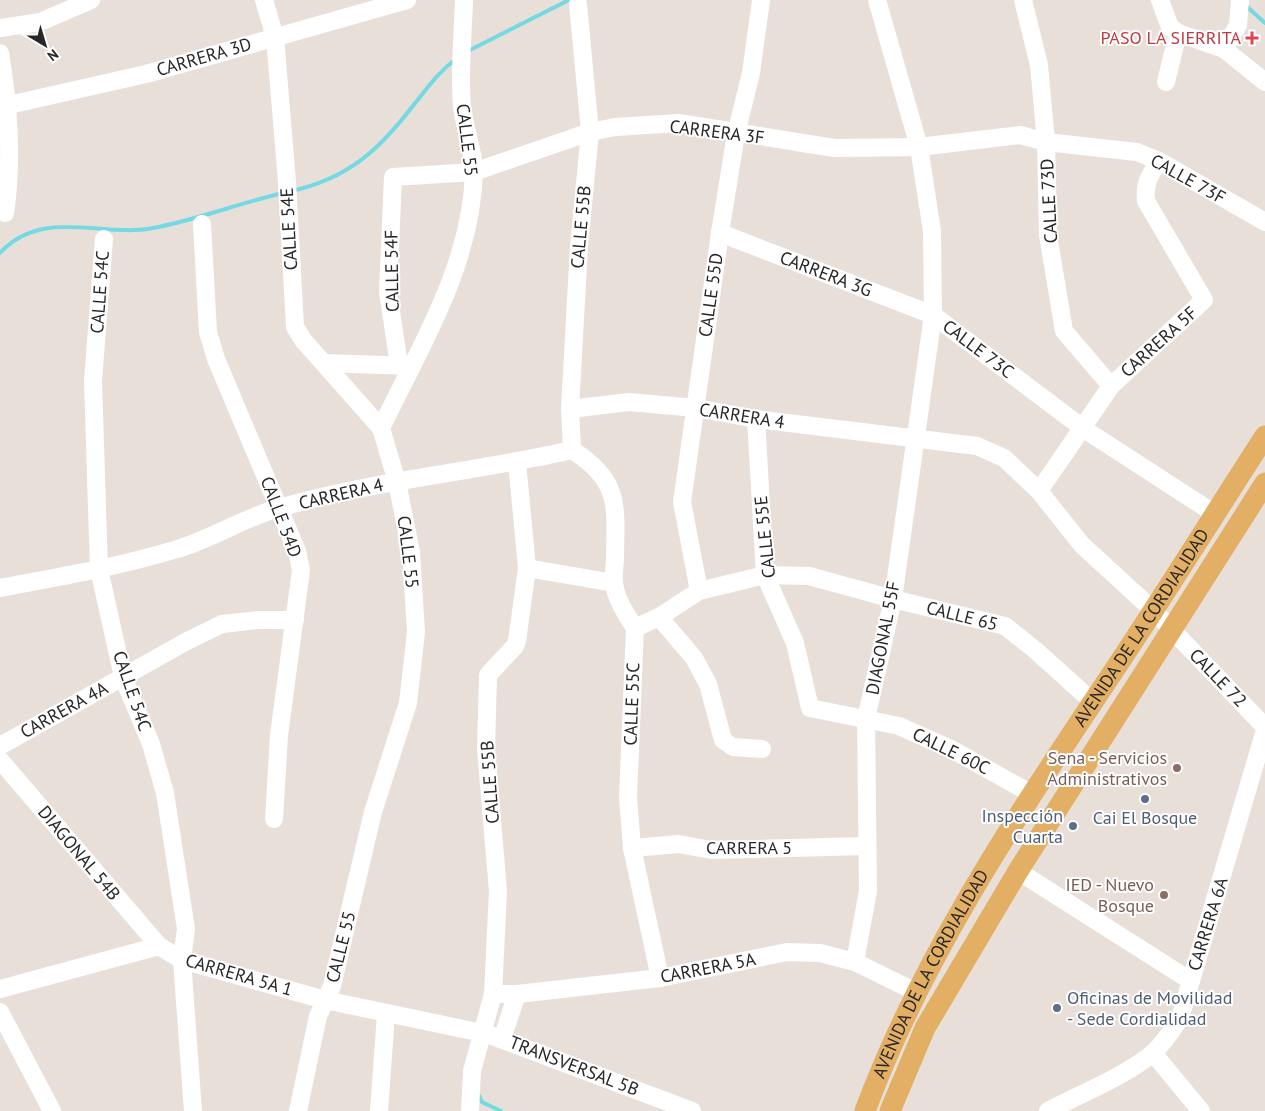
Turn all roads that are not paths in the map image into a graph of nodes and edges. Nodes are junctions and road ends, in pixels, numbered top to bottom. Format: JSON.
{"nodes":[{"id":1,"x":91,"y":0,"type":"edge"},
{"id":2,"x":264,"y":0,"type":"edge"},
{"id":3,"x":407,"y":0,"type":"edge"},
{"id":4,"x":464,"y":0,"type":"edge"},
{"id":5,"x":761,"y":0,"type":"edge"},
{"id":6,"x":877,"y":0,"type":"edge"},
{"id":7,"x":1023,"y":0,"type":"edge"},
{"id":8,"x":1160,"y":0,"type":"edge"},
{"id":9,"x":1240,"y":0,"type":"edge"},
{"id":10,"x":578,"y":4,"type":"dead end"},
{"id":11,"x":0,"y":28,"type":"edge"},
{"id":12,"x":1178,"y":33,"type":"junction"},
{"id":13,"x":275,"y":37,"type":"junction"},
{"id":14,"x":1224,"y":49,"type":"junction"},
{"id":15,"x":0,"y":53,"type":"edge"},
{"id":16,"x":1166,"y":82,"type":"dead end"},
{"id":17,"x":1265,"y":82,"type":"edge"},
{"id":18,"x":4,"y":105,"type":"edge"},
{"id":19,"x":590,"y":132,"type":"junction"},
{"id":20,"x":736,"y":134,"type":"junction"},
{"id":21,"x":1046,"y":142,"type":"junction"},
{"id":22,"x":919,"y":147,"type":"junction"},
{"id":23,"x":1159,"y":161,"type":"junction"},
{"id":24,"x":474,"y":172,"type":"junction"},
{"id":25,"x":393,"y":177,"type":"joint"},
{"id":26,"x":5,"y":181,"type":"edge"},
{"id":27,"x":5,"y":213,"type":"dead end"},
{"id":28,"x":1265,"y":222,"type":"edge"},
{"id":29,"x":202,"y":224,"type":"dead end"},
{"id":30,"x":720,"y":233,"type":"junction"},
{"id":31,"x":104,"y":239,"type":"dead end"},
{"id":32,"x":932,"y":315,"type":"junction"},
{"id":33,"x":324,"y":363,"type":"junction"},
{"id":34,"x":405,"y":366,"type":"junction"},
{"id":35,"x":1111,"y":386,"type":"junction"},
{"id":36,"x":570,"y":408,"type":"junction"},
{"id":37,"x":696,"y":408,"type":"junction"},
{"id":38,"x":756,"y":419,"type":"junction"},
{"id":39,"x":381,"y":428,"type":"junction"},
{"id":40,"x":1084,"y":429,"type":"junction"},
{"id":41,"x":1265,"y":436,"type":"edge"},
{"id":42,"x":914,"y":438,"type":"junction"},
{"id":43,"x":572,"y":450,"type":"junction"},
{"id":44,"x":517,"y":462,"type":"junction"},
{"id":45,"x":397,"y":482,"type":"junction"},
{"id":46,"x":1265,"y":483,"type":"edge"},
{"id":47,"x":1040,"y":490,"type":"junction"},
{"id":48,"x":278,"y":508,"type":"junction"},
{"id":49,"x":1215,"y":514,"type":"junction"},
{"id":50,"x":527,"y":568,"type":"junction"},
{"id":51,"x":99,"y":569,"type":"junction"},
{"id":52,"x":765,"y":575,"type":"junction"},
{"id":53,"x":614,"y":583,"type":"junction"},
{"id":54,"x":0,"y":588,"type":"edge"},
{"id":55,"x":699,"y":591,"type":"junction"},
{"id":56,"x":893,"y":599,"type":"junction"},
{"id":57,"x":1154,"y":611,"type":"junction"},
{"id":58,"x":660,"y":617,"type":"junction"},
{"id":59,"x":295,"y":620,"type":"junction"},
{"id":60,"x":634,"y":628,"type":"junction"},
{"id":61,"x":1171,"y":628,"type":"junction"},
{"id":62,"x":123,"y":677,"type":"junction"},
{"id":63,"x":1092,"y":702,"type":"junction"},
{"id":64,"x":810,"y":708,"type":"joint"},
{"id":65,"x":866,"y":719,"type":"junction"},
{"id":66,"x":1265,"y":728,"type":"edge"},
{"id":67,"x":0,"y":746,"type":"edge"},
{"id":68,"x":762,"y":749,"type":"dead end"},
{"id":69,"x":0,"y":760,"type":"edge"},
{"id":70,"x":1032,"y":794,"type":"junction"},
{"id":71,"x":274,"y":819,"type":"dead end"},
{"id":72,"x":866,"y":846,"type":"junction"},
{"id":73,"x":632,"y":848,"type":"junction"},
{"id":74,"x":1018,"y":870,"type":"junction"},
{"id":75,"x":159,"y":946,"type":"junction"},
{"id":76,"x":182,"y":960,"type":"junction"},
{"id":77,"x":855,"y":962,"type":"junction"},
{"id":78,"x":660,"y":978,"type":"junction"},
{"id":79,"x":1191,"y":981,"type":"junction"},
{"id":80,"x":0,"y":989,"type":"edge"},
{"id":81,"x":916,"y":992,"type":"junction"},
{"id":82,"x":493,"y":994,"type":"junction"},
{"id":83,"x":517,"y":994,"type":"junction"},
{"id":84,"x":325,"y":1000,"type":"junction"},
{"id":85,"x":0,"y":1012,"type":"edge"},
{"id":86,"x":386,"y":1014,"type":"junction"},
{"id":87,"x":483,"y":1033,"type":"junction"},
{"id":88,"x":502,"y":1039,"type":"junction"},
{"id":89,"x":1153,"y":1053,"type":"junction"},
{"id":90,"x":52,"y":1111,"type":"edge"},
{"id":91,"x":193,"y":1111,"type":"edge"},
{"id":92,"x":298,"y":1111,"type":"edge"},
{"id":93,"x":379,"y":1111,"type":"edge"},
{"id":94,"x":470,"y":1111,"type":"edge"},
{"id":95,"x":692,"y":1111,"type":"edge"},
{"id":96,"x":865,"y":1111,"type":"edge"},
{"id":97,"x":890,"y":1111,"type":"edge"},
{"id":98,"x":1048,"y":1111,"type":"edge"},
{"id":99,"x":1201,"y":1111,"type":"edge"}],
"edges":[{"from":1,"to":11,"type":"street"},
{"from":2,"to":13,"type":"street","name":"CALLE 54E"},
{"from":3,"to":13,"type":"street","name":"CARRERA 3D"},
{"from":4,"to":24,"type":"street","name":"CALLE 55"},
{"from":5,"to":20,"type":"street","name":"CALLE 55D"},
{"from":6,"to":22,"type":"street","name":"CALLE 73C"},
{"from":7,"to":21,"type":"street","name":"CALLE 73D"},
{"from":8,"to":12,"type":"street"},
{"from":9,"to":14,"type":"street"},
{"from":10,"to":19,"type":"street","name":"CALLE 55B"},
{"from":12,"to":14,"type":"street"},
{"from":12,"to":16,"type":"street"},
{"from":13,"to":18,"type":"street","name":"CARRERA 3D"},
{"from":13,"to":33,"type":"street","name":"CALLE 54E"},
{"from":14,"to":17,"type":"street"},
{"from":15,"to":18,"type":"street"},
{"from":18,"to":26,"type":"street"},
{"from":19,"to":20,"type":"street","name":"CARRERA 3F"},
{"from":19,"to":24,"type":"street","name":"CARRERA 3F"},
{"from":19,"to":36,"type":"street","name":"CALLE 55B"},
{"from":20,"to":22,"type":"street","name":"CARRERA 3F"},
{"from":20,"to":30,"type":"street","name":"CALLE 55D"},
{"from":21,"to":22,"type":"street","name":"CARRERA 3F"},
{"from":21,"to":23,"type":"street","name":"CALLE 73F"},
{"from":21,"to":35,"type":"street","name":"CALLE 73D"},
{"from":22,"to":32,"type":"street","name":"CALLE 73C"},
{"from":23,"to":28,"type":"street","name":"CALLE 73F"},
{"from":23,"to":35,"type":"street","name":"CARRERA 5F"},
{"from":24,"to":25,"type":"street","name":"CARRERA 3F"},
{"from":24,"to":34,"type":"street","name":"CALLE 55"},
{"from":25,"to":34,"type":"street","name":"CALLE 54F"},
{"from":26,"to":27,"type":"street"},
{"from":29,"to":48,"type":"street","name":"CALLE 54D"},
{"from":30,"to":32,"type":"street","name":"CARRERA 3G"},
{"from":30,"to":37,"type":"street","name":"CALLE 55D"},
{"from":31,"to":51,"type":"street","name":"CALLE 54C"},
{"from":32,"to":40,"type":"street","name":"CALLE 73C"},
{"from":32,"to":42,"type":"street","name":"DIAGONAL 55F"},
{"from":33,"to":34,"type":"street"},
{"from":33,"to":39,"type":"street","name":"CALLE 54E"},
{"from":34,"to":39,"type":"street","name":"CALLE 55"},
{"from":35,"to":40,"type":"street","name":"CARRERA 5F"},
{"from":36,"to":37,"type":"street","name":"CARRERA 4"},
{"from":36,"to":43,"type":"street","name":"CALLE 55B"},
{"from":37,"to":38,"type":"street","name":"CARRERA 4"},
{"from":37,"to":55,"type":"street","name":"CALLE 55D"},
{"from":38,"to":42,"type":"street","name":"CARRERA 4"},
{"from":38,"to":52,"type":"street","name":"CALLE 55E"},
{"from":39,"to":45,"type":"street","name":"CALLE 55"},
{"from":40,"to":47,"type":"street","name":"CARRERA 5F"},
{"from":40,"to":49,"type":"street","name":"CALLE 73C"},
{"from":41,"to":49,"type":"main road","name":"AVENIDA DE LA CORDIALIDAD"},
{"from":42,"to":47,"type":"street","name":"CARRERA 4"},
{"from":42,"to":56,"type":"street","name":"DIAGONAL 55F"},
{"from":43,"to":44,"type":"street","name":"CARRERA 4"},
{"from":43,"to":53,"type":"street"},
{"from":44,"to":45,"type":"street","name":"CARRERA 4"},
{"from":44,"to":50,"type":"street","name":"CALLE 55B"},
{"from":45,"to":48,"type":"street","name":"CARRERA 4"},
{"from":45,"to":84,"type":"street","name":"CALLE 55"},
{"from":46,"to":61,"type":"main road","name":"AVENIDA DE LA CORDIALIDAD"},
{"from":47,"to":57,"type":"street","name":"CALLE 72"},
{"from":48,"to":51,"type":"street","name":"CARRERA 4"},
{"from":48,"to":59,"type":"street","name":"CALLE 54D"},
{"from":49,"to":57,"type":"main road","name":"AVENIDA DE LA CORDIALIDAD"},
{"from":50,"to":53,"type":"street"},
{"from":50,"to":82,"type":"street","name":"CALLE 55B"},
{"from":51,"to":54,"type":"street","name":"CARRERA 4"},
{"from":51,"to":62,"type":"street","name":"CALLE 54C"},
{"from":52,"to":55,"type":"street"},
{"from":52,"to":56,"type":"street"},
{"from":52,"to":64,"type":"street","name":"CALLE 55E"},
{"from":53,"to":60,"type":"street"},
{"from":55,"to":58,"type":"street"},
{"from":56,"to":63,"type":"street","name":"CALLE 65"},
{"from":56,"to":65,"type":"street","name":"DIAGONAL 55F"},
{"from":57,"to":61,"type":"street","name":"CALLE 72"},
{"from":57,"to":63,"type":"main road","name":"AVENIDA DE LA CORDIALIDAD"},
{"from":58,"to":60,"type":"street"},
{"from":58,"to":68,"type":"street"},
{"from":59,"to":62,"type":"street","name":"CARRERA 4A"},
{"from":59,"to":71,"type":"street","name":"CALLE 54D"},
{"from":60,"to":73,"type":"street","name":"CALLE 55C"},
{"from":61,"to":66,"type":"street","name":"CALLE 72"},
{"from":61,"to":74,"type":"main road","name":"AVENIDA DE LA CORDIALIDAD"},
{"from":62,"to":67,"type":"street","name":"CARRERA 4A"},
{"from":62,"to":76,"type":"street","name":"CALLE 54C"},
{"from":63,"to":70,"type":"main road","name":"AVENIDA DE LA CORDIALIDAD"},
{"from":64,"to":65,"type":"street","name":"CALLE 60C"},
{"from":65,"to":70,"type":"street","name":"CALLE 60C"},
{"from":65,"to":72,"type":"street","name":"DIAGONAL 55F"},
{"from":66,"to":79,"type":"street","name":"CARRERA 6A"},
{"from":69,"to":75,"type":"street","name":"DIAGONAL 54B"},
{"from":70,"to":81,"type":"main road","name":"AVENIDA DE LA CORDIALIDAD"},
{"from":72,"to":73,"type":"street","name":"CARRERA 5"},
{"from":72,"to":77,"type":"street","name":"DIAGONAL 55F"},
{"from":73,"to":78,"type":"street","name":"CALLE 55C"},
{"from":74,"to":79,"type":"street"},
{"from":74,"to":97,"type":"main road","name":"AVENIDA DE LA CORDIALIDAD"},
{"from":75,"to":76,"type":"street","name":"CARRERA 5A 1"},
{"from":75,"to":80,"type":"street"},
{"from":76,"to":84,"type":"street","name":"CARRERA 5A 1"},
{"from":76,"to":91,"type":"street","name":"CALLE 54C"},
{"from":77,"to":78,"type":"street","name":"CARRERA 5A"},
{"from":77,"to":81,"type":"street","name":"CARRERA 5A"},
{"from":78,"to":83,"type":"street","name":"CARRERA 5A"},
{"from":79,"to":89,"type":"street","name":"CARRERA 6A"},
{"from":81,"to":96,"type":"main road","name":"AVENIDA DE LA CORDIALIDAD"},
{"from":82,"to":83,"type":"street","name":"CARRERA 5A"},
{"from":82,"to":87,"type":"street","name":"CALLE 55B"},
{"from":83,"to":88,"type":"street"},
{"from":84,"to":86,"type":"street","name":"CARRERA 5A 1"},
{"from":84,"to":92,"type":"street","name":"CALLE 55"},
{"from":85,"to":90,"type":"street"},
{"from":86,"to":87,"type":"street","name":"CARRERA 5A 1"},
{"from":86,"to":93,"type":"street"},
{"from":87,"to":88,"type":"street","name":"TRANSVERSAL 5B"},
{"from":87,"to":94,"type":"street","name":"CALLE 55B"},
{"from":88,"to":95,"type":"street","name":"TRANSVERSAL 5B"},
{"from":89,"to":98,"type":"street","name":"CARRERA 6A"},
{"from":89,"to":99,"type":"street"}]}
